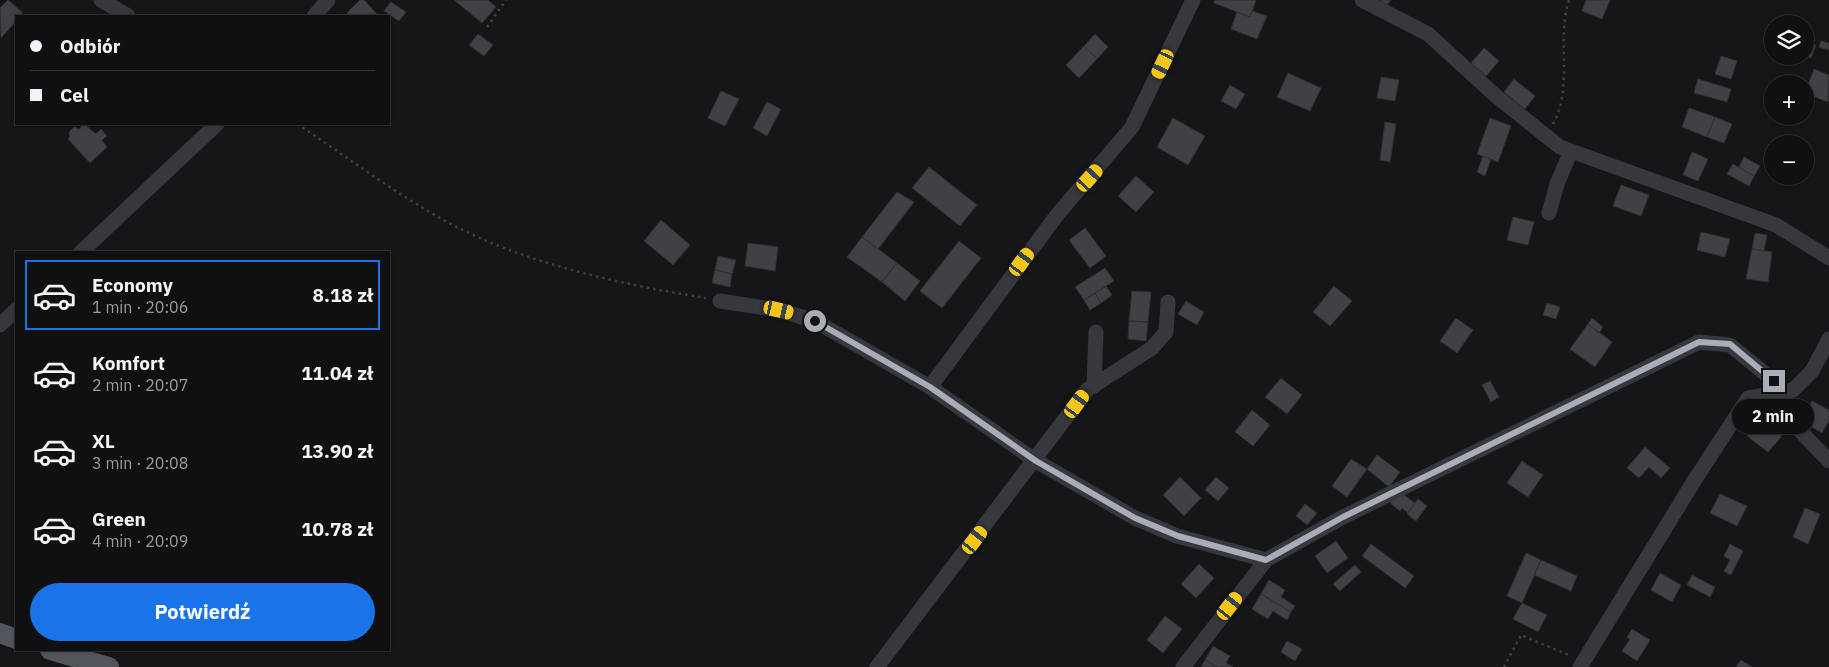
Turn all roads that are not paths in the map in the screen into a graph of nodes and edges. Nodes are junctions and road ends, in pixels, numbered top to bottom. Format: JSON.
{"nodes":[{"id":1,"x":101,"y":0,"type":"edge"},
{"id":2,"x":328,"y":0,"type":"edge"},
{"id":3,"x":1193,"y":0,"type":"edge"},
{"id":4,"x":1362,"y":0,"type":"edge"},
{"id":5,"x":126,"y":15,"type":"edge"},
{"id":6,"x":315,"y":15,"type":"edge"},
{"id":7,"x":215,"y":125,"type":"edge"},
{"id":8,"x":1571,"y":151,"type":"junction"},
{"id":9,"x":1549,"y":213,"type":"dead end"},
{"id":10,"x":82,"y":251,"type":"edge"},
{"id":11,"x":1829,"y":258,"type":"edge"},
{"id":12,"x":720,"y":301,"type":"road end"},
{"id":13,"x":1168,"y":302,"type":"dead end"},
{"id":14,"x":15,"y":311,"type":"edge"},
{"id":15,"x":0,"y":325,"type":"edge"},
{"id":16,"x":1096,"y":332,"type":"dead end"},
{"id":17,"x":1829,"y":339,"type":"edge"},
{"id":18,"x":1094,"y":386,"type":"junction"},
{"id":19,"x":930,"y":387,"type":"junction"},
{"id":20,"x":1777,"y":391,"type":"junction"},
{"id":21,"x":1036,"y":461,"type":"junction"},
{"id":22,"x":1829,"y":461,"type":"edge"},
{"id":23,"x":1266,"y":560,"type":"junction"},
{"id":24,"x":0,"y":634,"type":"edge"},
{"id":25,"x":15,"y":639,"type":"edge"},
{"id":26,"x":53,"y":651,"type":"edge"},
{"id":27,"x":1582,"y":664,"type":"edge"},
{"id":28,"x":109,"y":667,"type":"edge"},
{"id":29,"x":877,"y":667,"type":"edge"},
{"id":30,"x":1183,"y":667,"type":"edge"}],
"edges":[{"from":1,"to":5,"type":"street"},
{"from":2,"to":6,"type":"street"},
{"from":3,"to":19,"type":"street"},
{"from":4,"to":8,"type":"street"},
{"from":7,"to":10,"type":"street"},
{"from":8,"to":9,"type":"street"},
{"from":8,"to":11,"type":"street"},
{"from":12,"to":19,"type":"street"},
{"from":13,"to":18,"type":"street"},
{"from":14,"to":15,"type":"street"},
{"from":16,"to":18,"type":"street"},
{"from":17,"to":20,"type":"street"},
{"from":18,"to":21,"type":"street"},
{"from":19,"to":21,"type":"street"},
{"from":20,"to":22,"type":"street"},
{"from":20,"to":23,"type":"street"},
{"from":20,"to":27,"type":"street"},
{"from":21,"to":23,"type":"street"},
{"from":21,"to":29,"type":"street"},
{"from":23,"to":30,"type":"street"},
{"from":24,"to":25,"type":"main road"},
{"from":26,"to":28,"type":"main road"}]}
